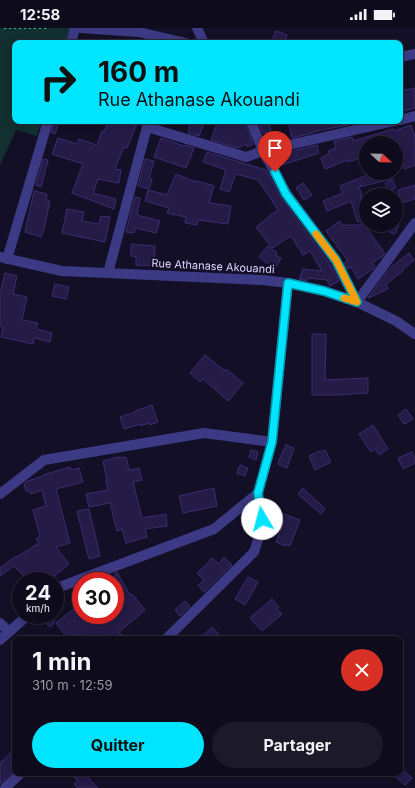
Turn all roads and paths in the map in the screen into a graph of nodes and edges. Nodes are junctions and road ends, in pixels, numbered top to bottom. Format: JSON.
{"nodes":[{"id":1,"x":4,"y":28,"type":"edge"},
{"id":2,"x":49,"y":28,"type":"edge"},
{"id":3,"x":75,"y":28,"type":"edge"},
{"id":4,"x":81,"y":28,"type":"edge"},
{"id":5,"x":197,"y":28,"type":"edge"},
{"id":6,"x":72,"y":40,"type":"edge"},
{"id":7,"x":173,"y":40,"type":"edge"},
{"id":8,"x":203,"y":40,"type":"edge"},
{"id":9,"x":415,"y":54,"type":"edge"},
{"id":10,"x":403,"y":56,"type":"edge"},
{"id":11,"x":415,"y":116,"type":"edge"},
{"id":12,"x":403,"y":119,"type":"edge"},
{"id":13,"x":47,"y":124,"type":"edge"},
{"id":14,"x":252,"y":124,"type":"edge"},
{"id":15,"x":381,"y":124,"type":"edge"},
{"id":16,"x":263,"y":151,"type":"junction"},
{"id":17,"x":415,"y":223,"type":"edge"},
{"id":18,"x":4,"y":258,"type":"edge"},
{"id":19,"x":108,"y":273,"type":"junction"},
{"id":20,"x":288,"y":283,"type":"junction"},
{"id":21,"x":357,"y":302,"type":"junction"},
{"id":22,"x":415,"y":334,"type":"edge"},
{"id":23,"x":272,"y":442,"type":"junction"},
{"id":24,"x":258,"y":493,"type":"junction"},
{"id":25,"x":0,"y":494,"type":"edge"},
{"id":26,"x":64,"y":585,"type":"edge"},
{"id":27,"x":0,"y":623,"type":"edge"},
{"id":28,"x":18,"y":624,"type":"edge"},
{"id":29,"x":9,"y":632,"type":"junction"},
{"id":30,"x":169,"y":636,"type":"edge"},
{"id":31,"x":0,"y":640,"type":"edge"},
{"id":32,"x":18,"y":776,"type":"edge"},
{"id":33,"x":5,"y":788,"type":"edge"}],
"edges":[{"from":1,"to":2,"type":"path"},
{"from":3,"to":6,"type":"street"},
{"from":4,"to":7,"type":"street"},
{"from":5,"to":8,"type":"street"},
{"from":9,"to":10,"type":"street"},
{"from":11,"to":12,"type":"street"},
{"from":13,"to":18,"type":"street"},
{"from":14,"to":16,"type":"street"},
{"from":15,"to":16,"type":"street"},
{"from":16,"to":19,"type":"street"},
{"from":16,"to":21,"type":"street"},
{"from":17,"to":21,"type":"street"},
{"from":18,"to":19,"type":"street","name":"Rue Athanase Akouandi"},
{"from":19,"to":20,"type":"street","name":"Rue Athanase Akouandi"},
{"from":20,"to":21,"type":"street","name":"Rue Athanase Akouandi"},
{"from":20,"to":23,"type":"street"},
{"from":21,"to":22,"type":"street","name":"Rue Athanase Akouandi"},
{"from":23,"to":24,"type":"street"},
{"from":23,"to":25,"type":"street"},
{"from":24,"to":26,"type":"street"},
{"from":24,"to":30,"type":"street"},
{"from":27,"to":29,"type":"street"},
{"from":28,"to":29,"type":"street"},
{"from":29,"to":31,"type":"street"},
{"from":32,"to":33,"type":"street"}]}
